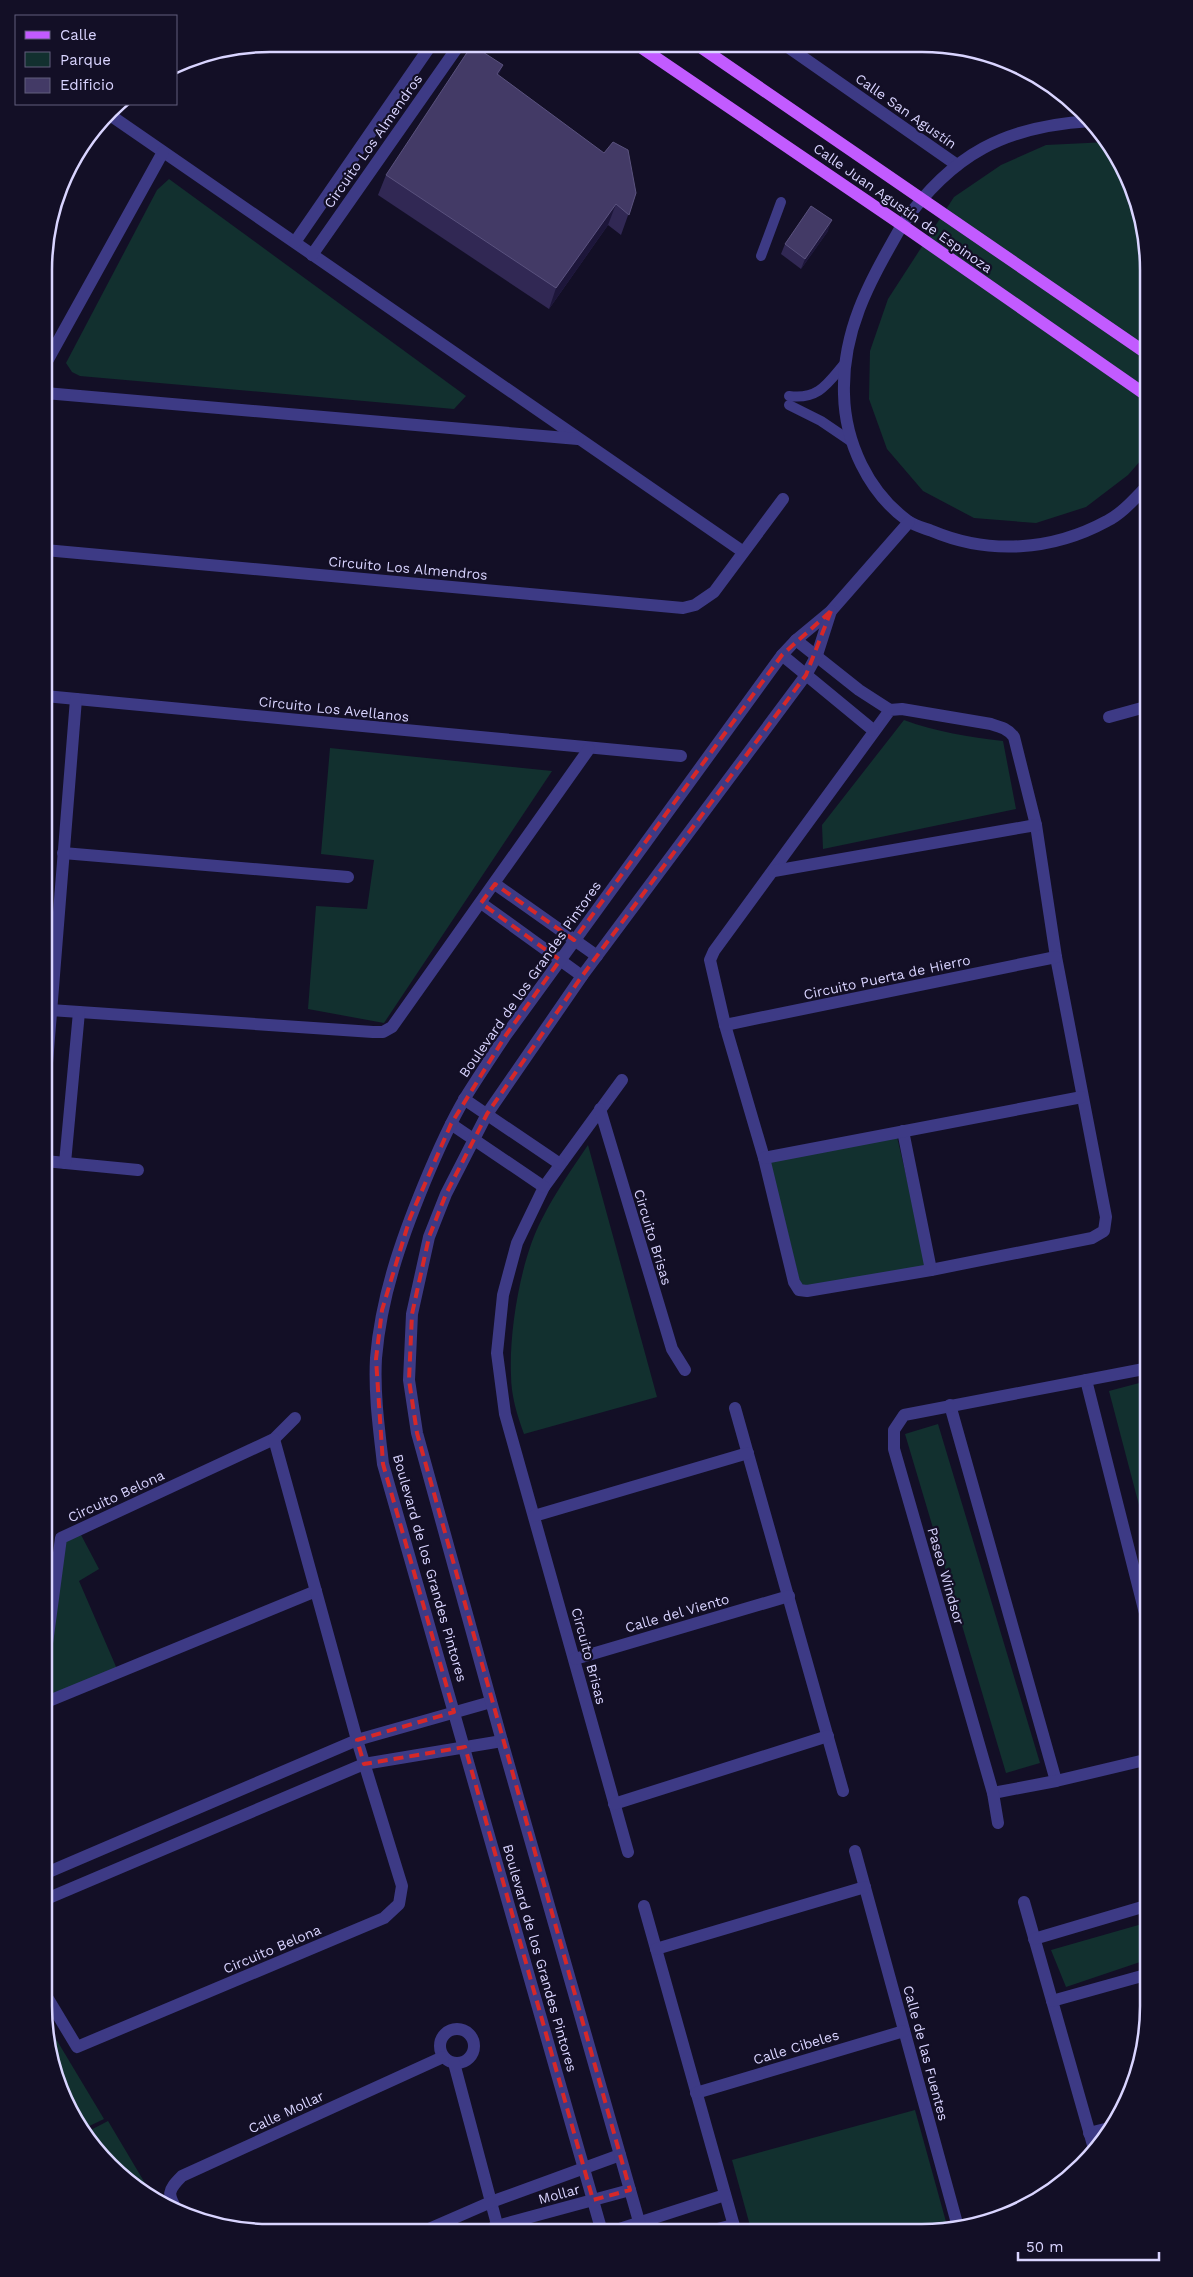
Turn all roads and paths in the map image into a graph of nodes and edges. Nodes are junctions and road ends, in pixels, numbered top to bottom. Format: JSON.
{"nodes":[{"id":1,"x":426,"y":52,"type":"edge"},
{"id":2,"x":454,"y":52,"type":"edge"},
{"id":3,"x":648,"y":52,"type":"edge"},
{"id":4,"x":707,"y":52,"type":"edge"},
{"id":5,"x":795,"y":52,"type":"edge"},
{"id":6,"x":115,"y":117,"type":"edge"},
{"id":7,"x":1083,"y":122,"type":"edge"},
{"id":8,"x":163,"y":152,"type":"junction"},
{"id":9,"x":957,"y":165,"type":"junction"},
{"id":10,"x":344,"y":172,"type":"junction"},
{"id":11,"x":362,"y":184,"type":"junction"},
{"id":12,"x":921,"y":200,"type":"junction"},
{"id":13,"x":781,"y":202,"type":"dead end"},
{"id":14,"x":902,"y":225,"type":"junction"},
{"id":15,"x":295,"y":242,"type":"junction"},
{"id":16,"x":312,"y":255,"type":"junction"},
{"id":17,"x":761,"y":256,"type":"dead end"},
{"id":18,"x":1140,"y":349,"type":"edge"},
{"id":19,"x":52,"y":352,"type":"edge"},
{"id":20,"x":845,"y":363,"type":"junction"},
{"id":21,"x":1140,"y":391,"type":"edge"},
{"id":22,"x":52,"y":394,"type":"edge"},
{"id":23,"x":580,"y":440,"type":"junction"},
{"id":24,"x":852,"y":442,"type":"junction"},
{"id":25,"x":1140,"y":492,"type":"edge"},
{"id":26,"x":783,"y":499,"type":"dead end"},
{"id":27,"x":909,"y":522,"type":"junction"},
{"id":28,"x":52,"y":551,"type":"edge"},
{"id":29,"x":742,"y":551,"type":"junction"},
{"id":30,"x":831,"y":611,"type":"junction"},
{"id":31,"x":796,"y":640,"type":"junction"},
{"id":32,"x":782,"y":655,"type":"junction"},
{"id":33,"x":817,"y":655,"type":"junction"},
{"id":34,"x":806,"y":675,"type":"junction"},
{"id":35,"x":52,"y":697,"type":"edge"},
{"id":36,"x":76,"y":699,"type":"junction"},
{"id":37,"x":1140,"y":708,"type":"edge"},
{"id":38,"x":890,"y":710,"type":"junction"},
{"id":39,"x":1109,"y":717,"type":"dead end"},
{"id":40,"x":873,"y":730,"type":"junction"},
{"id":41,"x":589,"y":749,"type":"junction"},
{"id":42,"x":681,"y":756,"type":"dead end"},
{"id":43,"x":1036,"y":826,"type":"junction"},
{"id":44,"x":64,"y":853,"type":"junction"},
{"id":45,"x":774,"y":871,"type":"junction"},
{"id":46,"x":348,"y":878,"type":"dead end"},
{"id":47,"x":495,"y":884,"type":"junction"},
{"id":48,"x":481,"y":903,"type":"junction"},
{"id":49,"x":574,"y":940,"type":"junction"},
{"id":50,"x":597,"y":956,"type":"junction"},
{"id":51,"x":1056,"y":957,"type":"junction"},
{"id":52,"x":560,"y":960,"type":"junction"},
{"id":53,"x":582,"y":976,"type":"junction"},
{"id":54,"x":52,"y":988,"type":"edge"},
{"id":55,"x":52,"y":1010,"type":"edge"},
{"id":56,"x":79,"y":1012,"type":"junction"},
{"id":57,"x":725,"y":1025,"type":"junction"},
{"id":58,"x":622,"y":1080,"type":"dead end"},
{"id":59,"x":1082,"y":1097,"type":"junction"},
{"id":60,"x":464,"y":1099,"type":"junction"},
{"id":61,"x":600,"y":1109,"type":"junction"},
{"id":62,"x":487,"y":1114,"type":"junction"},
{"id":63,"x":451,"y":1124,"type":"junction"},
{"id":64,"x":903,"y":1131,"type":"junction"},
{"id":65,"x":473,"y":1139,"type":"junction"},
{"id":66,"x":764,"y":1158,"type":"junction"},
{"id":67,"x":52,"y":1162,"type":"edge"},
{"id":68,"x":64,"y":1163,"type":"junction"},
{"id":69,"x":560,"y":1164,"type":"junction"},
{"id":70,"x":138,"y":1170,"type":"dead end"},
{"id":71,"x":544,"y":1187,"type":"junction"},
{"id":72,"x":931,"y":1270,"type":"junction"},
{"id":73,"x":685,"y":1370,"type":"dead end"},
{"id":74,"x":1140,"y":1370,"type":"edge"},
{"id":75,"x":1086,"y":1380,"type":"junction"},
{"id":76,"x":950,"y":1405,"type":"junction"},
{"id":77,"x":736,"y":1408,"type":"dead end"},
{"id":78,"x":295,"y":1418,"type":"dead end"},
{"id":79,"x":274,"y":1439,"type":"junction"},
{"id":80,"x":748,"y":1453,"type":"junction"},
{"id":81,"x":534,"y":1516,"type":"junction"},
{"id":82,"x":316,"y":1591,"type":"junction"},
{"id":83,"x":1140,"y":1593,"type":"edge"},
{"id":84,"x":789,"y":1596,"type":"junction"},
{"id":85,"x":52,"y":1606,"type":"edge"},
{"id":86,"x":575,"y":1659,"type":"junction"},
{"id":87,"x":52,"y":1700,"type":"edge"},
{"id":88,"x":491,"y":1702,"type":"junction"},
{"id":89,"x":454,"y":1712,"type":"junction"},
{"id":90,"x":828,"y":1736,"type":"junction"},
{"id":91,"x":357,"y":1740,"type":"junction"},
{"id":92,"x":502,"y":1741,"type":"junction"},
{"id":93,"x":465,"y":1747,"type":"junction"},
{"id":94,"x":1140,"y":1761,"type":"edge"},
{"id":95,"x":364,"y":1764,"type":"junction"},
{"id":96,"x":1056,"y":1781,"type":"junction"},
{"id":97,"x":843,"y":1791,"type":"dead end"},
{"id":98,"x":993,"y":1793,"type":"junction"},
{"id":99,"x":614,"y":1804,"type":"junction"},
{"id":100,"x":998,"y":1823,"type":"dead end"},
{"id":101,"x":855,"y":1851,"type":"dead end"},
{"id":102,"x":628,"y":1852,"type":"dead end"},
{"id":103,"x":52,"y":1871,"type":"edge"},
{"id":104,"x":865,"y":1887,"type":"junction"},
{"id":105,"x":52,"y":1897,"type":"edge"},
{"id":106,"x":1024,"y":1902,"type":"dead end"},
{"id":107,"x":644,"y":1906,"type":"dead end"},
{"id":108,"x":1140,"y":1908,"type":"edge"},
{"id":109,"x":1034,"y":1938,"type":"junction"},
{"id":110,"x":656,"y":1949,"type":"junction"},
{"id":111,"x":1140,"y":1977,"type":"edge"},
{"id":112,"x":1052,"y":2001,"type":"junction"},
{"id":113,"x":52,"y":2005,"type":"edge"},
{"id":114,"x":904,"y":2031,"type":"junction"},
{"id":115,"x":443,"y":2056,"type":"junction"},
{"id":116,"x":454,"y":2064,"type":"junction"},
{"id":117,"x":696,"y":2093,"type":"junction"},
{"id":118,"x":1103,"y":2130,"type":"edge"},
{"id":119,"x":1089,"y":2133,"type":"junction"},
{"id":120,"x":1092,"y":2144,"type":"edge"},
{"id":121,"x":620,"y":2155,"type":"junction"},
{"id":122,"x":583,"y":2169,"type":"junction"},
{"id":123,"x":630,"y":2190,"type":"junction"},
{"id":124,"x":725,"y":2195,"type":"junction"},
{"id":125,"x":593,"y":2200,"type":"junction"},
{"id":126,"x":172,"y":2201,"type":"edge"},
{"id":127,"x":491,"y":2202,"type":"junction"},
{"id":128,"x":956,"y":2222,"type":"edge"},
{"id":129,"x":440,"y":2224,"type":"edge"},
{"id":130,"x":497,"y":2224,"type":"edge"},
{"id":131,"x":514,"y":2224,"type":"edge"},
{"id":132,"x":600,"y":2224,"type":"edge"},
{"id":133,"x":640,"y":2224,"type":"edge"},
{"id":134,"x":651,"y":2224,"type":"edge"},
{"id":135,"x":733,"y":2224,"type":"edge"}],
"edges":[{"from":1,"to":10,"type":"street","name":"Circuito Los Almendros"},
{"from":2,"to":11,"type":"street","name":"Circuito Los Almendros"},
{"from":3,"to":14,"type":"main road","name":"Calle Juan Agustín de Espinoza"},
{"from":4,"to":12,"type":"main road","name":"Calle Juan Agustín de Espinoza"},
{"from":5,"to":9,"type":"street","name":"Calle San Agustín"},
{"from":6,"to":8,"type":"street"},
{"from":7,"to":9,"type":"street"},
{"from":8,"to":15,"type":"street"},
{"from":8,"to":19,"type":"street"},
{"from":9,"to":12,"type":"street"},
{"from":10,"to":11,"type":"street"},
{"from":10,"to":15,"type":"street","name":"Circuito Los Almendros"},
{"from":11,"to":16,"type":"street","name":"Circuito Los Almendros"},
{"from":12,"to":14,"type":"street"},
{"from":12,"to":18,"type":"main road","name":"Calle Juan Agustín de Espinoza"},
{"from":13,"to":17,"type":"lane"},
{"from":14,"to":20,"type":"street"},
{"from":14,"to":21,"type":"main road","name":"Calle Juan Agustín de Espinoza"},
{"from":15,"to":16,"type":"street"},
{"from":16,"to":23,"type":"street"},
{"from":20,"to":24,"type":"street"},
{"from":20,"to":24,"type":"lane"},
{"from":22,"to":23,"type":"street"},
{"from":23,"to":29,"type":"street"},
{"from":24,"to":27,"type":"street"},
{"from":25,"to":27,"type":"street"},
{"from":26,"to":29,"type":"street","name":"Circuito Los Almendros"},
{"from":27,"to":30,"type":"street","name":"Boulevard de los Grandes Pintores"},
{"from":28,"to":29,"type":"street","name":"Circuito Los Almendros"},
{"from":30,"to":31,"type":"street","name":"Boulevard de los Grandes Pintores"},
{"from":30,"to":33,"type":"street","name":"Boulevard de los Grandes Pintores"},
{"from":31,"to":32,"type":"street","name":"Boulevard de los Grandes Pintores"},
{"from":31,"to":33,"type":"street"},
{"from":32,"to":34,"type":"street"},
{"from":32,"to":49,"type":"street","name":"Boulevard de los Grandes Pintores"},
{"from":33,"to":34,"type":"street","name":"Boulevard de los Grandes Pintores"},
{"from":33,"to":38,"type":"street"},
{"from":34,"to":40,"type":"street"},
{"from":34,"to":50,"type":"street","name":"Boulevard de los Grandes Pintores"},
{"from":35,"to":36,"type":"street","name":"Circuito Los Avellanos"},
{"from":36,"to":41,"type":"street","name":"Circuito Los Avellanos"},
{"from":36,"to":44,"type":"street"},
{"from":37,"to":39,"type":"street"},
{"from":38,"to":40,"type":"street"},
{"from":38,"to":43,"type":"street"},
{"from":40,"to":45,"type":"street"},
{"from":41,"to":42,"type":"street","name":"Circuito Los Avellanos"},
{"from":41,"to":47,"type":"street"},
{"from":43,"to":45,"type":"street"},
{"from":43,"to":51,"type":"street"},
{"from":44,"to":46,"type":"street"},
{"from":44,"to":54,"type":"street"},
{"from":45,"to":57,"type":"street"},
{"from":47,"to":48,"type":"street"},
{"from":47,"to":49,"type":"street"},
{"from":48,"to":52,"type":"street"},
{"from":48,"to":56,"type":"street"},
{"from":49,"to":50,"type":"street"},
{"from":49,"to":52,"type":"street","name":"Boulevard de los Grandes Pintores"},
{"from":50,"to":53,"type":"street","name":"Boulevard de los Grandes Pintores"},
{"from":51,"to":57,"type":"street","name":"Circuito Puerta de Hierro"},
{"from":51,"to":59,"type":"street"},
{"from":52,"to":53,"type":"street"},
{"from":52,"to":60,"type":"street","name":"Boulevard de los Grandes Pintores"},
{"from":53,"to":62,"type":"street","name":"Boulevard de los Grandes Pintores"},
{"from":55,"to":56,"type":"street"},
{"from":56,"to":68,"type":"street"},
{"from":57,"to":66,"type":"street"},
{"from":58,"to":61,"type":"street","name":"Circuito Brisas"},
{"from":59,"to":64,"type":"street"},
{"from":59,"to":72,"type":"street"},
{"from":60,"to":62,"type":"street"},
{"from":60,"to":63,"type":"street","name":"Boulevard de los Grandes Pintores"},
{"from":61,"to":69,"type":"street","name":"Circuito Brisas"},
{"from":61,"to":73,"type":"street","name":"Circuito Brisas"},
{"from":62,"to":65,"type":"street","name":"Boulevard de los Grandes Pintores"},
{"from":62,"to":69,"type":"street"},
{"from":63,"to":65,"type":"street"},
{"from":63,"to":89,"type":"street","name":"Boulevard de los Grandes Pintores"},
{"from":64,"to":66,"type":"street"},
{"from":64,"to":72,"type":"street"},
{"from":65,"to":71,"type":"street"},
{"from":65,"to":88,"type":"street","name":"Boulevard de los Grandes Pintores"},
{"from":66,"to":72,"type":"street"},
{"from":67,"to":68,"type":"street"},
{"from":68,"to":70,"type":"street"},
{"from":69,"to":71,"type":"street","name":"Circuito Brisas"},
{"from":71,"to":81,"type":"street","name":"Circuito Brisas"},
{"from":74,"to":75,"type":"street","name":"Paseo Windsor"},
{"from":75,"to":76,"type":"street","name":"Paseo Windsor"},
{"from":75,"to":83,"type":"street"},
{"from":76,"to":96,"type":"street"},
{"from":76,"to":98,"type":"street","name":"Paseo Windsor"},
{"from":77,"to":80,"type":"street"},
{"from":78,"to":79,"type":"street","name":"Circuito Belona"},
{"from":79,"to":82,"type":"street","name":"Circuito Belona"},
{"from":79,"to":85,"type":"street","name":"Circuito Belona"},
{"from":80,"to":81,"type":"street"},
{"from":80,"to":84,"type":"street"},
{"from":81,"to":86,"type":"street","name":"Circuito Brisas"},
{"from":82,"to":87,"type":"street"},
{"from":82,"to":91,"type":"street","name":"Circuito Belona"},
{"from":84,"to":86,"type":"street","name":"Calle del Viento"},
{"from":84,"to":90,"type":"street"},
{"from":86,"to":99,"type":"street","name":"Circuito Brisas"},
{"from":88,"to":89,"type":"street"},
{"from":88,"to":92,"type":"street","name":"Boulevard de los Grandes Pintores"},
{"from":89,"to":91,"type":"street"},
{"from":89,"to":93,"type":"street","name":"Boulevard de los Grandes Pintores"},
{"from":90,"to":97,"type":"street"},
{"from":90,"to":99,"type":"street"},
{"from":91,"to":95,"type":"street","name":"Circuito Belona"},
{"from":91,"to":103,"type":"street"},
{"from":92,"to":93,"type":"street"},
{"from":92,"to":121,"type":"street","name":"Boulevard de los Grandes Pintores"},
{"from":93,"to":95,"type":"street"},
{"from":93,"to":122,"type":"street","name":"Boulevard de los Grandes Pintores"},
{"from":94,"to":96,"type":"street"},
{"from":95,"to":105,"type":"street"},
{"from":95,"to":113,"type":"street","name":"Circuito Belona"},
{"from":96,"to":98,"type":"street"},
{"from":98,"to":100,"type":"street","name":"Paseo Windsor"},
{"from":99,"to":102,"type":"street","name":"Circuito Brisas"},
{"from":101,"to":104,"type":"street","name":"Calle de las Fuentes"},
{"from":104,"to":110,"type":"street"},
{"from":104,"to":114,"type":"street","name":"Calle de las Fuentes"},
{"from":106,"to":109,"type":"street"},
{"from":107,"to":110,"type":"street"},
{"from":108,"to":109,"type":"street"},
{"from":109,"to":112,"type":"street"},
{"from":110,"to":117,"type":"street"},
{"from":111,"to":112,"type":"street"},
{"from":112,"to":119,"type":"street"},
{"from":114,"to":117,"type":"street","name":"Calle Cibeles"},
{"from":114,"to":128,"type":"street","name":"Calle de las Fuentes"},
{"from":115,"to":116,"type":"street"},
{"from":115,"to":116,"type":"street"},
{"from":115,"to":126,"type":"street","name":"Calle Mollar"},
{"from":116,"to":127,"type":"street"},
{"from":117,"to":124,"type":"street"},
{"from":118,"to":119,"type":"street"},
{"from":119,"to":120,"type":"street"},
{"from":121,"to":122,"type":"street","name":"Mollar"},
{"from":121,"to":123,"type":"street","name":"Boulevard de los Grandes Pintores"},
{"from":122,"to":125,"type":"street","name":"Boulevard de los Grandes Pintores"},
{"from":122,"to":127,"type":"street","name":"Mollar"},
{"from":123,"to":125,"type":"street","name":"Mollar"},
{"from":123,"to":133,"type":"street","name":"Boulevard de los Grandes Pintores"},
{"from":124,"to":134,"type":"street"},
{"from":124,"to":135,"type":"street"},
{"from":125,"to":131,"type":"street","name":"Mollar"},
{"from":125,"to":132,"type":"street","name":"Boulevard de los Grandes Pintores"},
{"from":127,"to":129,"type":"street","name":"Mollar"},
{"from":127,"to":130,"type":"street"}]}
